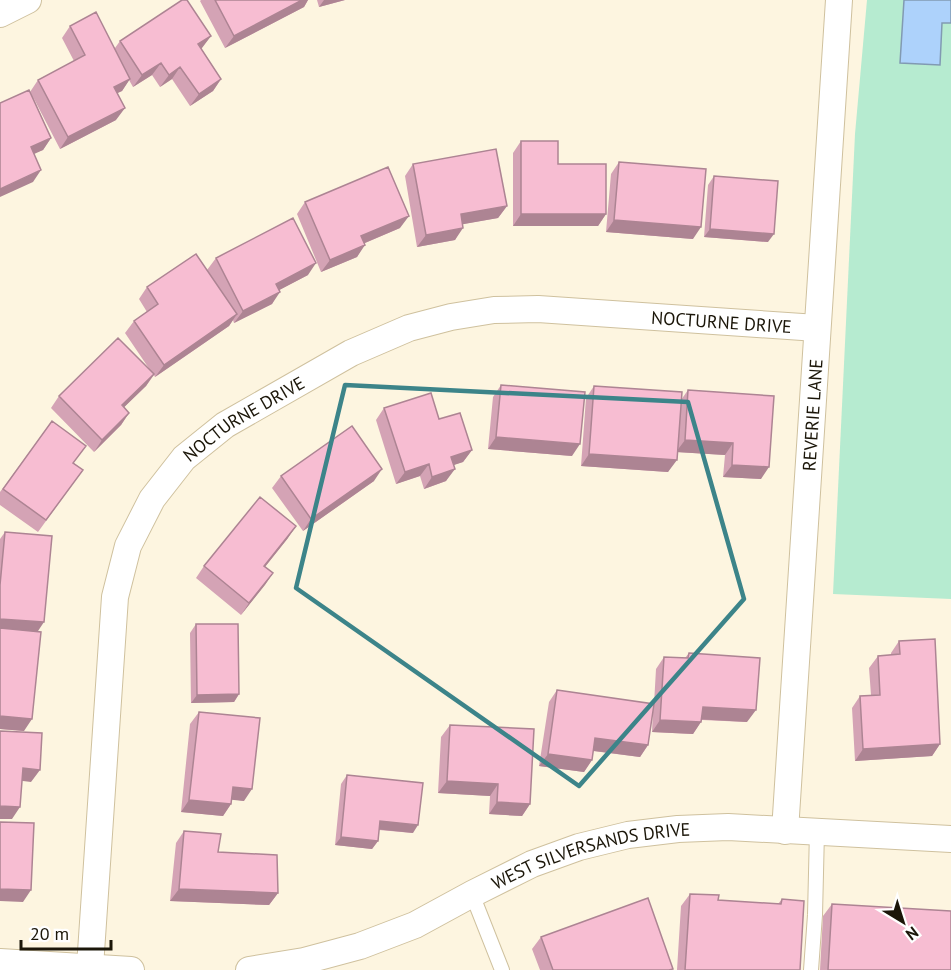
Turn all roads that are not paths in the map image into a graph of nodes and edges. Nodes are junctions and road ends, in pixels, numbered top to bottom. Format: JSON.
{"nodes":[{"id":1,"x":28,"y":0,"type":"edge"},
{"id":2,"x":839,"y":0,"type":"edge"},
{"id":3,"x":0,"y":14,"type":"edge"},
{"id":4,"x":817,"y":328,"type":"junction"},
{"id":5,"x":785,"y":831,"type":"junction"},
{"id":6,"x":817,"y":831,"type":"junction"},
{"id":7,"x":951,"y":839,"type":"edge"},
{"id":8,"x":472,"y":894,"type":"junction"},
{"id":9,"x":0,"y":962,"type":"edge"},
{"id":10,"x":89,"y":969,"type":"edge"},
{"id":11,"x":131,"y":970,"type":"edge"},
{"id":12,"x":249,"y":970,"type":"edge"},
{"id":13,"x":502,"y":970,"type":"edge"},
{"id":14,"x":811,"y":970,"type":"edge"}],
"edges":[{"from":1,"to":3,"type":"street"},
{"from":2,"to":4,"type":"street","name":"REVERIE LANE"},
{"from":4,"to":5,"type":"street","name":"REVERIE LANE"},
{"from":4,"to":10,"type":"street","name":"NOCTURNE DRIVE"},
{"from":5,"to":6,"type":"street","name":"WEST SILVERSANDS DRIVE"},
{"from":5,"to":8,"type":"street","name":"WEST SILVERSANDS DRIVE"},
{"from":6,"to":7,"type":"street","name":"WEST SILVERSANDS DRIVE"},
{"from":6,"to":14,"type":"lane"},
{"from":8,"to":12,"type":"street","name":"WEST SILVERSANDS DRIVE"},
{"from":8,"to":13,"type":"lane"},
{"from":9,"to":10,"type":"street"},
{"from":10,"to":11,"type":"street"}]}
